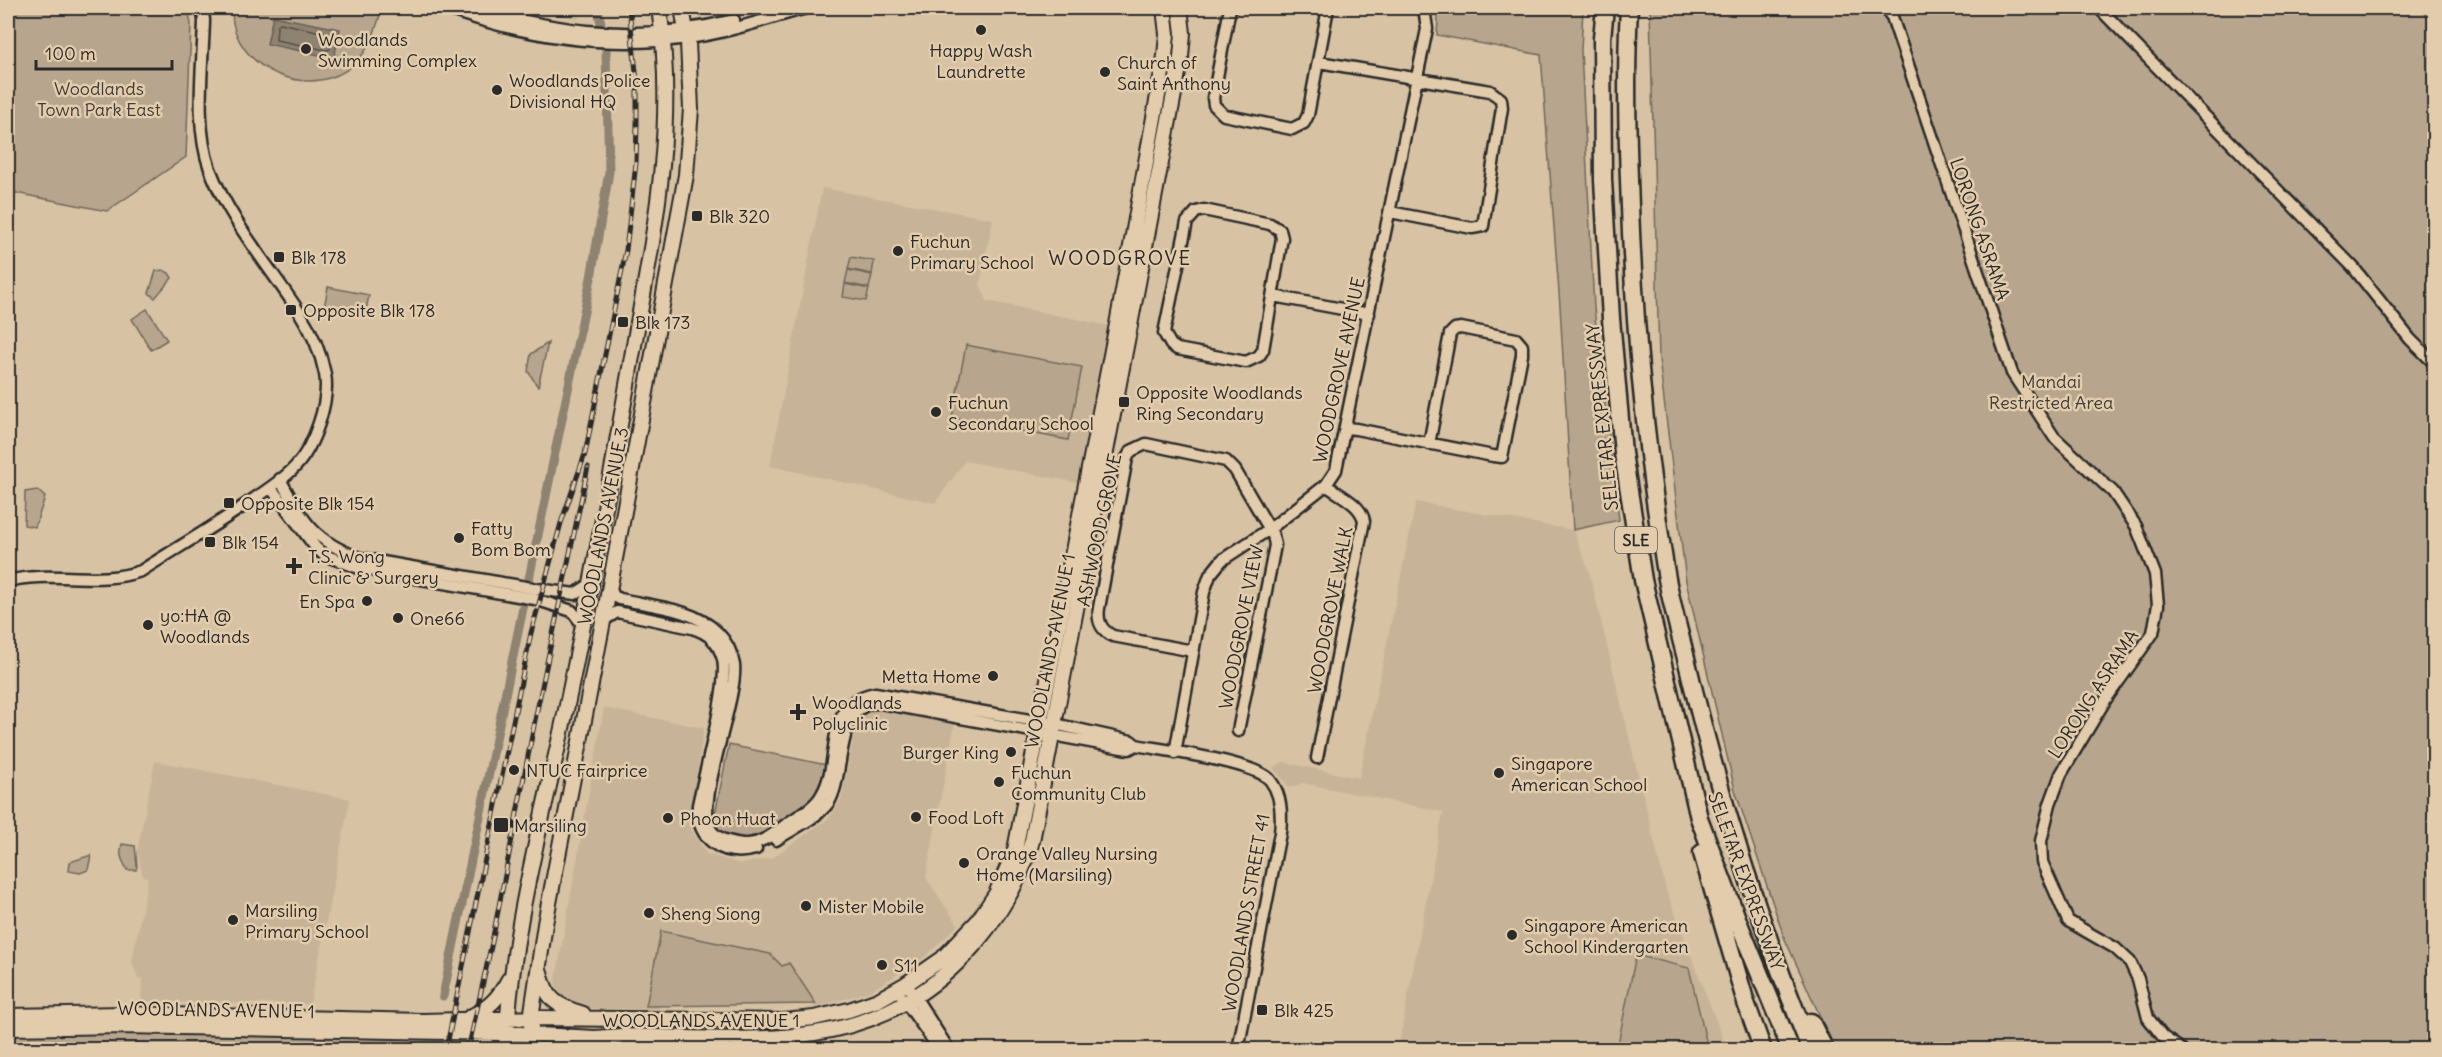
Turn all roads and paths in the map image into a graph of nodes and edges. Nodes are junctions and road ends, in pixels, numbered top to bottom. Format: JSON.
{"nodes":[{"id":1,"x":202,"y":8,"type":"edge"},
{"id":2,"x":445,"y":8,"type":"edge"},
{"id":3,"x":659,"y":8,"type":"edge"},
{"id":4,"x":682,"y":8,"type":"edge"},
{"id":5,"x":783,"y":8,"type":"edge"},
{"id":6,"x":807,"y":8,"type":"edge"},
{"id":7,"x":1164,"y":8,"type":"edge"},
{"id":8,"x":1180,"y":8,"type":"edge"},
{"id":9,"x":1230,"y":8,"type":"edge"},
{"id":10,"x":1328,"y":8,"type":"edge"},
{"id":11,"x":1424,"y":8,"type":"edge"},
{"id":12,"x":1605,"y":8,"type":"edge"},
{"id":13,"x":1629,"y":8,"type":"edge"},
{"id":14,"x":1885,"y":8,"type":"edge"},
{"id":15,"x":2099,"y":8,"type":"edge"},
{"id":16,"x":687,"y":34,"type":"junction"},
{"id":17,"x":659,"y":38,"type":"junction"},
{"id":18,"x":1319,"y":62,"type":"junction"},
{"id":19,"x":1417,"y":78,"type":"junction"},
{"id":20,"x":1390,"y":212,"type":"junction"},
{"id":21,"x":1273,"y":296,"type":"junction"},
{"id":22,"x":1369,"y":314,"type":"junction"},
{"id":23,"x":2434,"y":363,"type":"edge"},
{"id":24,"x":1346,"y":428,"type":"junction"},
{"id":25,"x":1429,"y":444,"type":"junction"},
{"id":26,"x":280,"y":479,"type":"junction"},
{"id":27,"x":1326,"y":485,"type":"junction"},
{"id":28,"x":270,"y":488,"type":"junction"},
{"id":29,"x":1271,"y":528,"type":"junction"},
{"id":30,"x":8,"y":581,"type":"edge"},
{"id":31,"x":589,"y":585,"type":"junction"},
{"id":32,"x":610,"y":588,"type":"junction"},
{"id":33,"x":508,"y":590,"type":"junction"},
{"id":34,"x":536,"y":594,"type":"junction"},
{"id":35,"x":604,"y":621,"type":"junction"},
{"id":36,"x":582,"y":624,"type":"junction"},
{"id":37,"x":1192,"y":651,"type":"junction"},
{"id":38,"x":1047,"y":728,"type":"junction"},
{"id":39,"x":1238,"y":731,"type":"dead end"},
{"id":40,"x":1175,"y":753,"type":"junction"},
{"id":41,"x":1317,"y":758,"type":"dead end"},
{"id":42,"x":1699,"y":818,"type":"junction"},
{"id":43,"x":539,"y":964,"type":"junction"},
{"id":44,"x":513,"y":970,"type":"junction"},
{"id":45,"x":901,"y":987,"type":"junction"},
{"id":46,"x":1788,"y":993,"type":"junction"},
{"id":47,"x":911,"y":1000,"type":"junction"},
{"id":48,"x":8,"y":1016,"type":"edge"},
{"id":49,"x":531,"y":1018,"type":"junction"},
{"id":50,"x":598,"y":1018,"type":"junction"},
{"id":51,"x":507,"y":1019,"type":"junction"},
{"id":52,"x":464,"y":1027,"type":"junction"},
{"id":53,"x":8,"y":1029,"type":"edge"},
{"id":54,"x":506,"y":1034,"type":"junction"},
{"id":55,"x":530,"y":1035,"type":"junction"},
{"id":56,"x":595,"y":1038,"type":"junction"},
{"id":57,"x":490,"y":1050,"type":"edge"},
{"id":58,"x":506,"y":1050,"type":"edge"},
{"id":59,"x":530,"y":1050,"type":"edge"},
{"id":60,"x":554,"y":1050,"type":"edge"},
{"id":61,"x":940,"y":1050,"type":"edge"},
{"id":62,"x":949,"y":1050,"type":"edge"},
{"id":63,"x":1238,"y":1050,"type":"edge"},
{"id":64,"x":1763,"y":1050,"type":"edge"},
{"id":65,"x":1791,"y":1050,"type":"edge"},
{"id":66,"x":1811,"y":1050,"type":"edge"},
{"id":67,"x":1825,"y":1050,"type":"edge"},
{"id":68,"x":2182,"y":1050,"type":"edge"}],
"edges":[{"from":1,"to":26,"type":"street"},
{"from":2,"to":17,"type":"street"},
{"from":3,"to":17,"type":"main road"},
{"from":4,"to":16,"type":"main road","name":"WOODLANDS AVENUE 3"},
{"from":5,"to":16,"type":"street"},
{"from":6,"to":16,"type":"street"},
{"from":7,"to":38,"type":"main road","name":"WOODLANDS AVENUE 1"},
{"from":8,"to":38,"type":"main road","name":"WOODLANDS AVENUE 1"},
{"from":9,"to":18,"type":"street"},
{"from":10,"to":18,"type":"street"},
{"from":11,"to":19,"type":"street","name":"WOODGROVE AVENUE"},
{"from":12,"to":42,"type":"highway","name":"SELETAR EXPRESSWAY","number":"SLE"},
{"from":13,"to":46,"type":"highway","name":"SELETAR EXPRESSWAY","number":"SLE"},
{"from":14,"to":68,"type":"street","name":"LORONG ASRAMA"},
{"from":15,"to":23,"type":"street"},
{"from":16,"to":17,"type":"street"},
{"from":16,"to":32,"type":"main road","name":"WOODLANDS AVENUE 3"},
{"from":17,"to":31,"type":"main road","name":"WOODLANDS AVENUE 3"},
{"from":18,"to":19,"type":"street"},
{"from":19,"to":20,"type":"street","name":"WOODGROVE AVENUE"},
{"from":19,"to":20,"type":"street"},
{"from":20,"to":22,"type":"street","name":"WOODGROVE AVENUE"},
{"from":21,"to":21,"type":"street"},
{"from":21,"to":22,"type":"street"},
{"from":22,"to":24,"type":"street","name":"WOODGROVE AVENUE"},
{"from":24,"to":25,"type":"street"},
{"from":24,"to":27,"type":"street","name":"WOODGROVE AVENUE"},
{"from":25,"to":25,"type":"street"},
{"from":26,"to":28,"type":"street"},
{"from":26,"to":33,"type":"street"},
{"from":27,"to":29,"type":"street","name":"WOODGROVE AVENUE"},
{"from":27,"to":41,"type":"street","name":"WOODGROVE WALK"},
{"from":28,"to":30,"type":"street"},
{"from":28,"to":33,"type":"street"},
{"from":29,"to":37,"type":"street","name":"WOODGROVE AVENUE"},
{"from":29,"to":37,"type":"street","name":"ASHWOOD GROVE"},
{"from":29,"to":39,"type":"street","name":"WOODGROVE VIEW"},
{"from":31,"to":34,"type":"street"},
{"from":31,"to":36,"type":"main road","name":"WOODLANDS AVENUE 3"},
{"from":32,"to":35,"type":"main road","name":"WOODLANDS AVENUE 3"},
{"from":32,"to":38,"type":"street"},
{"from":33,"to":34,"type":"street"},
{"from":34,"to":36,"type":"street"},
{"from":35,"to":38,"type":"street"},
{"from":35,"to":43,"type":"main road","name":"WOODLANDS AVENUE 3"},
{"from":36,"to":44,"type":"main road","name":"WOODLANDS AVENUE 3"},
{"from":37,"to":40,"type":"street","name":"WOODGROVE AVENUE"},
{"from":38,"to":40,"type":"street","name":"WOODLANDS STREET 41"},
{"from":38,"to":45,"type":"main road","name":"WOODLANDS AVENUE 1"},
{"from":38,"to":47,"type":"main road","name":"WOODLANDS AVENUE 1"},
{"from":40,"to":63,"type":"street","name":"WOODLANDS STREET 41"},
{"from":42,"to":64,"type":"highway"},
{"from":42,"to":65,"type":"highway","name":"SELETAR EXPRESSWAY","number":"SLE"},
{"from":43,"to":49,"type":"main road","name":"WOODLANDS AVENUE 3"},
{"from":43,"to":50,"type":"main road"},
{"from":44,"to":51,"type":"main road","name":"WOODLANDS AVENUE 3"},
{"from":44,"to":52,"type":"main road"},
{"from":45,"to":47,"type":"street"},
{"from":45,"to":50,"type":"main road","name":"WOODLANDS AVENUE 1"},
{"from":46,"to":66,"type":"highway","name":"SELETAR EXPRESSWAY"},
{"from":46,"to":67,"type":"highway"},
{"from":47,"to":56,"type":"main road","name":"WOODLANDS AVENUE 1"},
{"from":47,"to":61,"type":"street"},
{"from":47,"to":62,"type":"street"},
{"from":48,"to":52,"type":"main road","name":"WOODLANDS AVENUE 1"},
{"from":49,"to":50,"type":"main road","name":"WOODLANDS AVENUE 1"},
{"from":49,"to":51,"type":"main road","name":"WOODLANDS AVENUE 1"},
{"from":49,"to":55,"type":"main road","name":"WOODLANDS AVENUE 3"},
{"from":51,"to":52,"type":"main road","name":"WOODLANDS AVENUE 1"},
{"from":51,"to":54,"type":"main road","name":"WOODLANDS AVENUE 3"},
{"from":52,"to":53,"type":"main road","name":"WOODLANDS AVENUE 1"},
{"from":52,"to":54,"type":"main road","name":"WOODLANDS AVENUE 1"},
{"from":52,"to":57,"type":"main road"},
{"from":54,"to":55,"type":"main road","name":"WOODLANDS AVENUE 1"},
{"from":54,"to":58,"type":"main road","name":"WOODLANDS AVENUE 3"},
{"from":55,"to":56,"type":"main road","name":"WOODLANDS AVENUE 1"},
{"from":55,"to":59,"type":"main road","name":"WOODLANDS AVENUE 3"},
{"from":56,"to":60,"type":"main road"}]}
